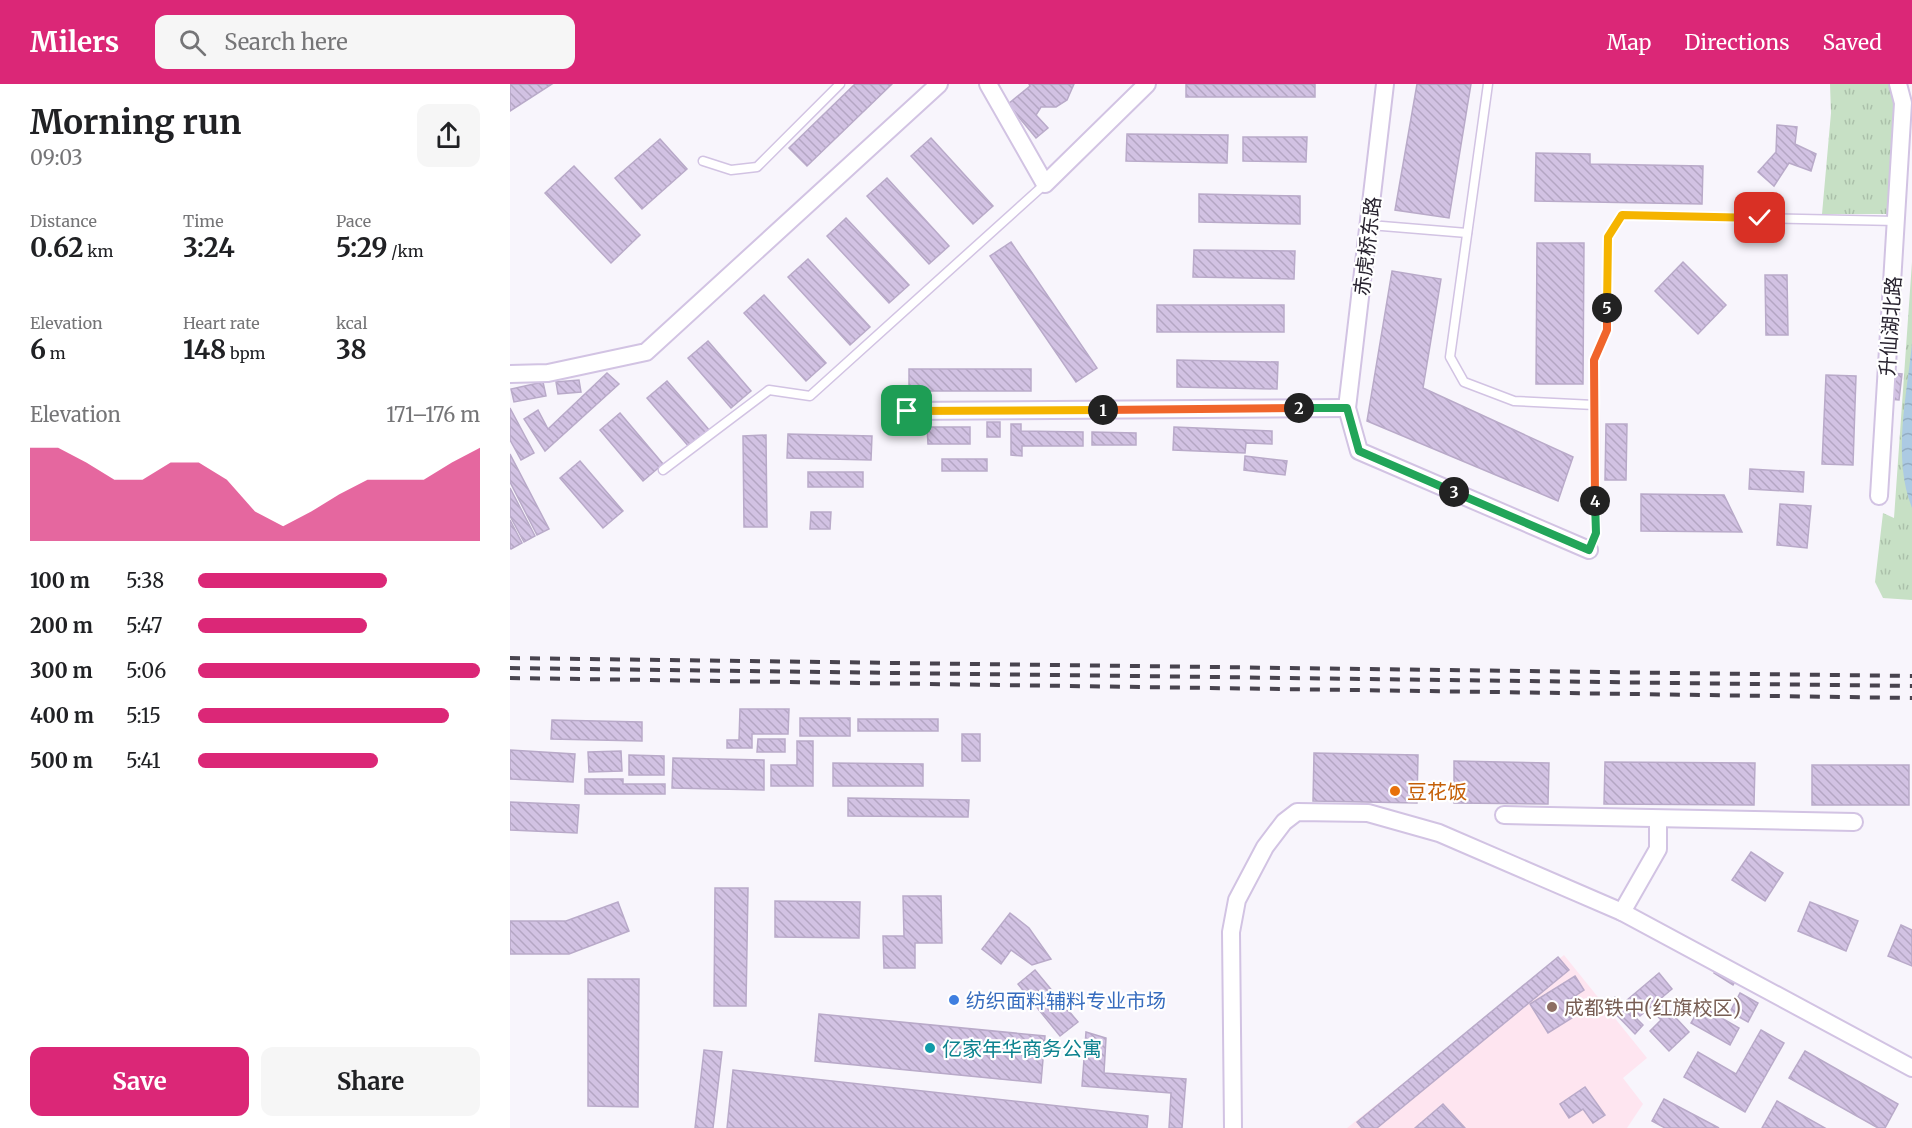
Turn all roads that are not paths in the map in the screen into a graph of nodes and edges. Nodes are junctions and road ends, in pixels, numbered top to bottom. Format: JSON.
{"nodes":[{"id":1,"x":840,"y":84,"type":"edge"},
{"id":2,"x":939,"y":84,"type":"edge"},
{"id":3,"x":988,"y":84,"type":"edge"},
{"id":4,"x":1147,"y":84,"type":"edge"},
{"id":5,"x":1385,"y":84,"type":"edge"},
{"id":6,"x":1488,"y":84,"type":"edge"},
{"id":7,"x":1898,"y":84,"type":"edge"},
{"id":8,"x":703,"y":161,"type":"dead end"},
{"id":9,"x":1046,"y":184,"type":"junction"},
{"id":10,"x":1897,"y":221,"type":"junction"},
{"id":11,"x":1370,"y":225,"type":"junction"},
{"id":12,"x":1467,"y":232,"type":"junction"},
{"id":13,"x":510,"y":374,"type":"edge"},
{"id":14,"x":1594,"y":405,"type":"junction"},
{"id":15,"x":1347,"y":408,"type":"junction"},
{"id":16,"x":907,"y":411,"type":"dead end"},
{"id":17,"x":663,"y":470,"type":"dead end"},
{"id":18,"x":1879,"y":496,"type":"dead end"},
{"id":19,"x":1589,"y":550,"type":"joint"},
{"id":20,"x":1504,"y":815,"type":"dead end"},
{"id":21,"x":1658,"y":819,"type":"junction"},
{"id":22,"x":1854,"y":822,"type":"dead end"},
{"id":23,"x":1623,"y":912,"type":"junction"},
{"id":24,"x":1912,"y":1068,"type":"edge"},
{"id":25,"x":1233,"y":1128,"type":"edge"}],
"edges":[{"from":1,"to":8,"type":"lane"},
{"from":2,"to":13,"type":"street"},
{"from":3,"to":9,"type":"street"},
{"from":4,"to":9,"type":"street"},
{"from":5,"to":11,"type":"street","name":"赤虎桥东路"},
{"from":6,"to":12,"type":"lane"},
{"from":7,"to":10,"type":"street","name":"升仙湖北路"},
{"from":9,"to":17,"type":"lane"},
{"from":10,"to":14,"type":"lane"},
{"from":10,"to":18,"type":"street","name":"升仙湖北路"},
{"from":11,"to":12,"type":"lane"},
{"from":11,"to":15,"type":"street","name":"赤虎桥东路"},
{"from":12,"to":14,"type":"lane"},
{"from":14,"to":19,"type":"lane"},
{"from":15,"to":16,"type":"street"},
{"from":15,"to":19,"type":"street"},
{"from":20,"to":21,"type":"street"},
{"from":21,"to":22,"type":"street"},
{"from":21,"to":23,"type":"street"},
{"from":23,"to":24,"type":"street"},
{"from":23,"to":25,"type":"street"}]}
